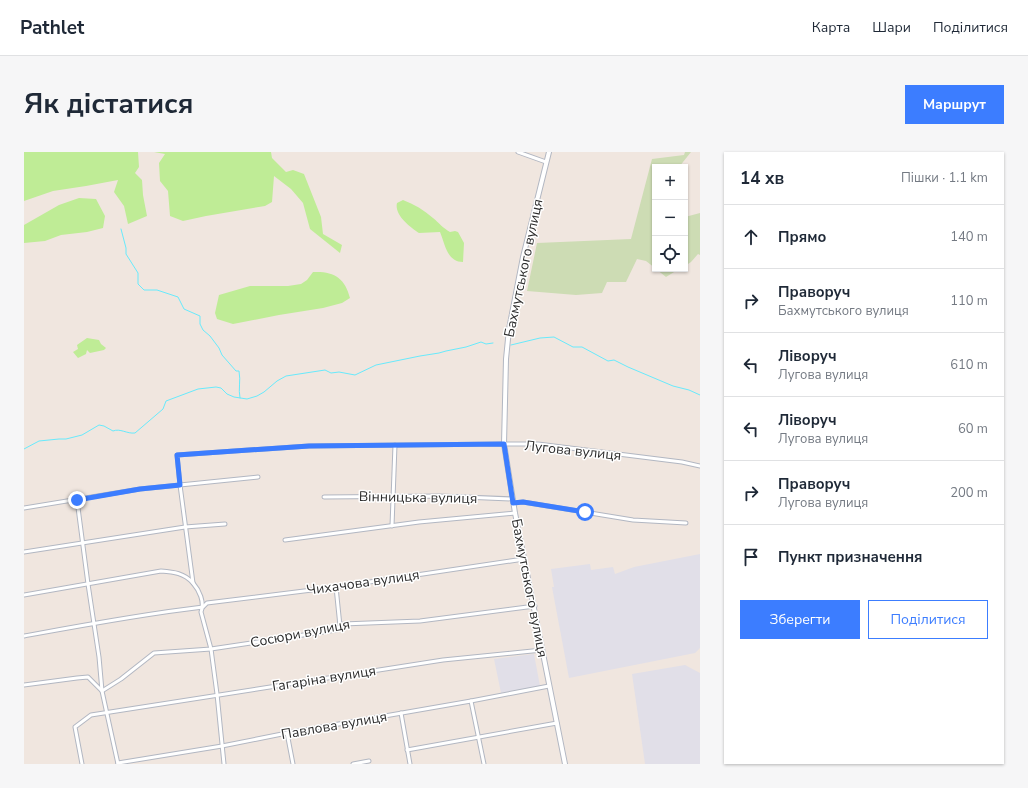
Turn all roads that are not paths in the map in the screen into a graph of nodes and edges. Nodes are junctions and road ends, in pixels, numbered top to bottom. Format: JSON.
{"nodes":[{"id":1,"x":518,"y":152,"type":"edge"},
{"id":2,"x":549,"y":152,"type":"edge"},
{"id":3,"x":546,"y":162,"type":"junction"},
{"id":4,"x":504,"y":444,"type":"junction"},
{"id":5,"x":395,"y":445,"type":"junction"},
{"id":6,"x":700,"y":466,"type":"edge"},
{"id":7,"x":258,"y":477,"type":"dead end"},
{"id":8,"x":180,"y":485,"type":"junction"},
{"id":9,"x":393,"y":496,"type":"junction"},
{"id":10,"x":324,"y":497,"type":"dead end"},
{"id":11,"x":77,"y":500,"type":"junction"},
{"id":12,"x":513,"y":501,"type":"junction"},
{"id":13,"x":24,"y":508,"type":"edge"},
{"id":14,"x":515,"y":513,"type":"junction"},
{"id":15,"x":686,"y":523,"type":"dead end"},
{"id":16,"x":225,"y":524,"type":"dead end"},
{"id":17,"x":392,"y":526,"type":"junction"},
{"id":18,"x":185,"y":527,"type":"junction"},
{"id":19,"x":285,"y":540,"type":"dead end"},
{"id":20,"x":82,"y":544,"type":"junction"},
{"id":21,"x":24,"y":552,"type":"edge"},
{"id":22,"x":524,"y":559,"type":"junction"},
{"id":23,"x":193,"y":583,"type":"junction"},
{"id":24,"x":88,"y":584,"type":"junction"},
{"id":25,"x":336,"y":587,"type":"junction"},
{"id":26,"x":24,"y":595,"type":"edge"},
{"id":27,"x":534,"y":606,"type":"junction"},
{"id":28,"x":203,"y":607,"type":"junction"},
{"id":29,"x":94,"y":623,"type":"junction"},
{"id":30,"x":340,"y":626,"type":"junction"},
{"id":31,"x":24,"y":636,"type":"edge"},
{"id":32,"x":211,"y":649,"type":"junction"},
{"id":33,"x":542,"y":650,"type":"junction"},
{"id":34,"x":24,"y":685,"type":"edge"},
{"id":35,"x":549,"y":686,"type":"junction"},
{"id":36,"x":102,"y":691,"type":"junction"},
{"id":37,"x":217,"y":694,"type":"junction"},
{"id":38,"x":471,"y":701,"type":"junction"},
{"id":39,"x":107,"y":712,"type":"junction"},
{"id":40,"x":401,"y":713,"type":"junction"},
{"id":41,"x":557,"y":724,"type":"junction"},
{"id":42,"x":287,"y":733,"type":"junction"},
{"id":43,"x":479,"y":737,"type":"junction"},
{"id":44,"x":222,"y":746,"type":"junction"},
{"id":45,"x":407,"y":750,"type":"junction"},
{"id":46,"x":369,"y":761,"type":"dead end"},
{"id":47,"x":82,"y":764,"type":"edge"},
{"id":48,"x":118,"y":764,"type":"edge"},
{"id":49,"x":224,"y":764,"type":"edge"},
{"id":50,"x":293,"y":764,"type":"edge"},
{"id":51,"x":353,"y":764,"type":"edge"},
{"id":52,"x":410,"y":764,"type":"edge"},
{"id":53,"x":484,"y":764,"type":"edge"},
{"id":54,"x":565,"y":764,"type":"edge"}],
"edges":[{"from":1,"to":3,"type":"street"},
{"from":2,"to":3,"type":"main road","name":"Бахмутського вулиця"},
{"from":3,"to":4,"type":"main road","name":"Бахмутського вулиця"},
{"from":4,"to":5,"type":"street","name":"Лугова вулиця"},
{"from":4,"to":6,"type":"street","name":"Лугова вулиця"},
{"from":4,"to":12,"type":"main road","name":"Бахмутського вулиця"},
{"from":5,"to":8,"type":"street","name":"Лугова вулиця"},
{"from":5,"to":9,"type":"street"},
{"from":7,"to":8,"type":"street"},
{"from":8,"to":11,"type":"street"},
{"from":8,"to":18,"type":"street"},
{"from":9,"to":10,"type":"street","name":"Вінницька вулиця"},
{"from":9,"to":12,"type":"street","name":"Вінницька вулиця"},
{"from":9,"to":17,"type":"street"},
{"from":11,"to":13,"type":"street"},
{"from":11,"to":20,"type":"street"},
{"from":12,"to":14,"type":"main road","name":"Бахмутського вулиця"},
{"from":12,"to":15,"type":"street","name":"Вінницька вулиця"},
{"from":14,"to":17,"type":"street"},
{"from":14,"to":22,"type":"main road","name":"Бахмутського вулиця"},
{"from":16,"to":18,"type":"street"},
{"from":17,"to":19,"type":"street"},
{"from":18,"to":20,"type":"street"},
{"from":18,"to":23,"type":"street"},
{"from":20,"to":21,"type":"street"},
{"from":20,"to":24,"type":"street"},
{"from":22,"to":25,"type":"street","name":"Чихачова вулиця"},
{"from":22,"to":27,"type":"main road","name":"Бахмутського вулиця"},
{"from":23,"to":24,"type":"street"},
{"from":23,"to":28,"type":"street"},
{"from":24,"to":26,"type":"street"},
{"from":24,"to":29,"type":"street"},
{"from":25,"to":28,"type":"street","name":"Чихачова вулиця"},
{"from":25,"to":30,"type":"street"},
{"from":27,"to":30,"type":"street","name":"Сосюри вулиця"},
{"from":27,"to":33,"type":"main road","name":"Бахмутського вулиця"},
{"from":28,"to":29,"type":"street","name":"Чихачова вулиця"},
{"from":28,"to":32,"type":"street"},
{"from":29,"to":31,"type":"street","name":"Чихачова вулиця"},
{"from":29,"to":36,"type":"street"},
{"from":30,"to":32,"type":"street","name":"Сосюри вулиця"},
{"from":32,"to":36,"type":"street","name":"Сосюри вулиця"},
{"from":32,"to":37,"type":"street"},
{"from":33,"to":35,"type":"main road","name":"Бахмутського вулиця"},
{"from":33,"to":37,"type":"street","name":"Гагаріна вулиця"},
{"from":34,"to":36,"type":"street"},
{"from":35,"to":38,"type":"street","name":"Павлова вулиця"},
{"from":35,"to":41,"type":"main road","name":"Бахмутського вулиця"},
{"from":36,"to":39,"type":"street"},
{"from":37,"to":39,"type":"street","name":"Гагаріна вулиця"},
{"from":37,"to":44,"type":"street"},
{"from":38,"to":40,"type":"street","name":"Павлова вулиця"},
{"from":38,"to":43,"type":"street"},
{"from":39,"to":47,"type":"street","name":"Гагаріна вулиця"},
{"from":39,"to":48,"type":"street"},
{"from":40,"to":42,"type":"street","name":"Павлова вулиця"},
{"from":40,"to":45,"type":"street"},
{"from":41,"to":43,"type":"street"},
{"from":41,"to":54,"type":"main road","name":"Бахмутського вулиця"},
{"from":42,"to":44,"type":"street","name":"Павлова вулиця"},
{"from":42,"to":50,"type":"street"},
{"from":43,"to":45,"type":"street"},
{"from":43,"to":53,"type":"street"},
{"from":44,"to":48,"type":"street","name":"Павлова вулиця"},
{"from":44,"to":49,"type":"street"},
{"from":45,"to":52,"type":"street"},
{"from":46,"to":51,"type":"street"}]}
